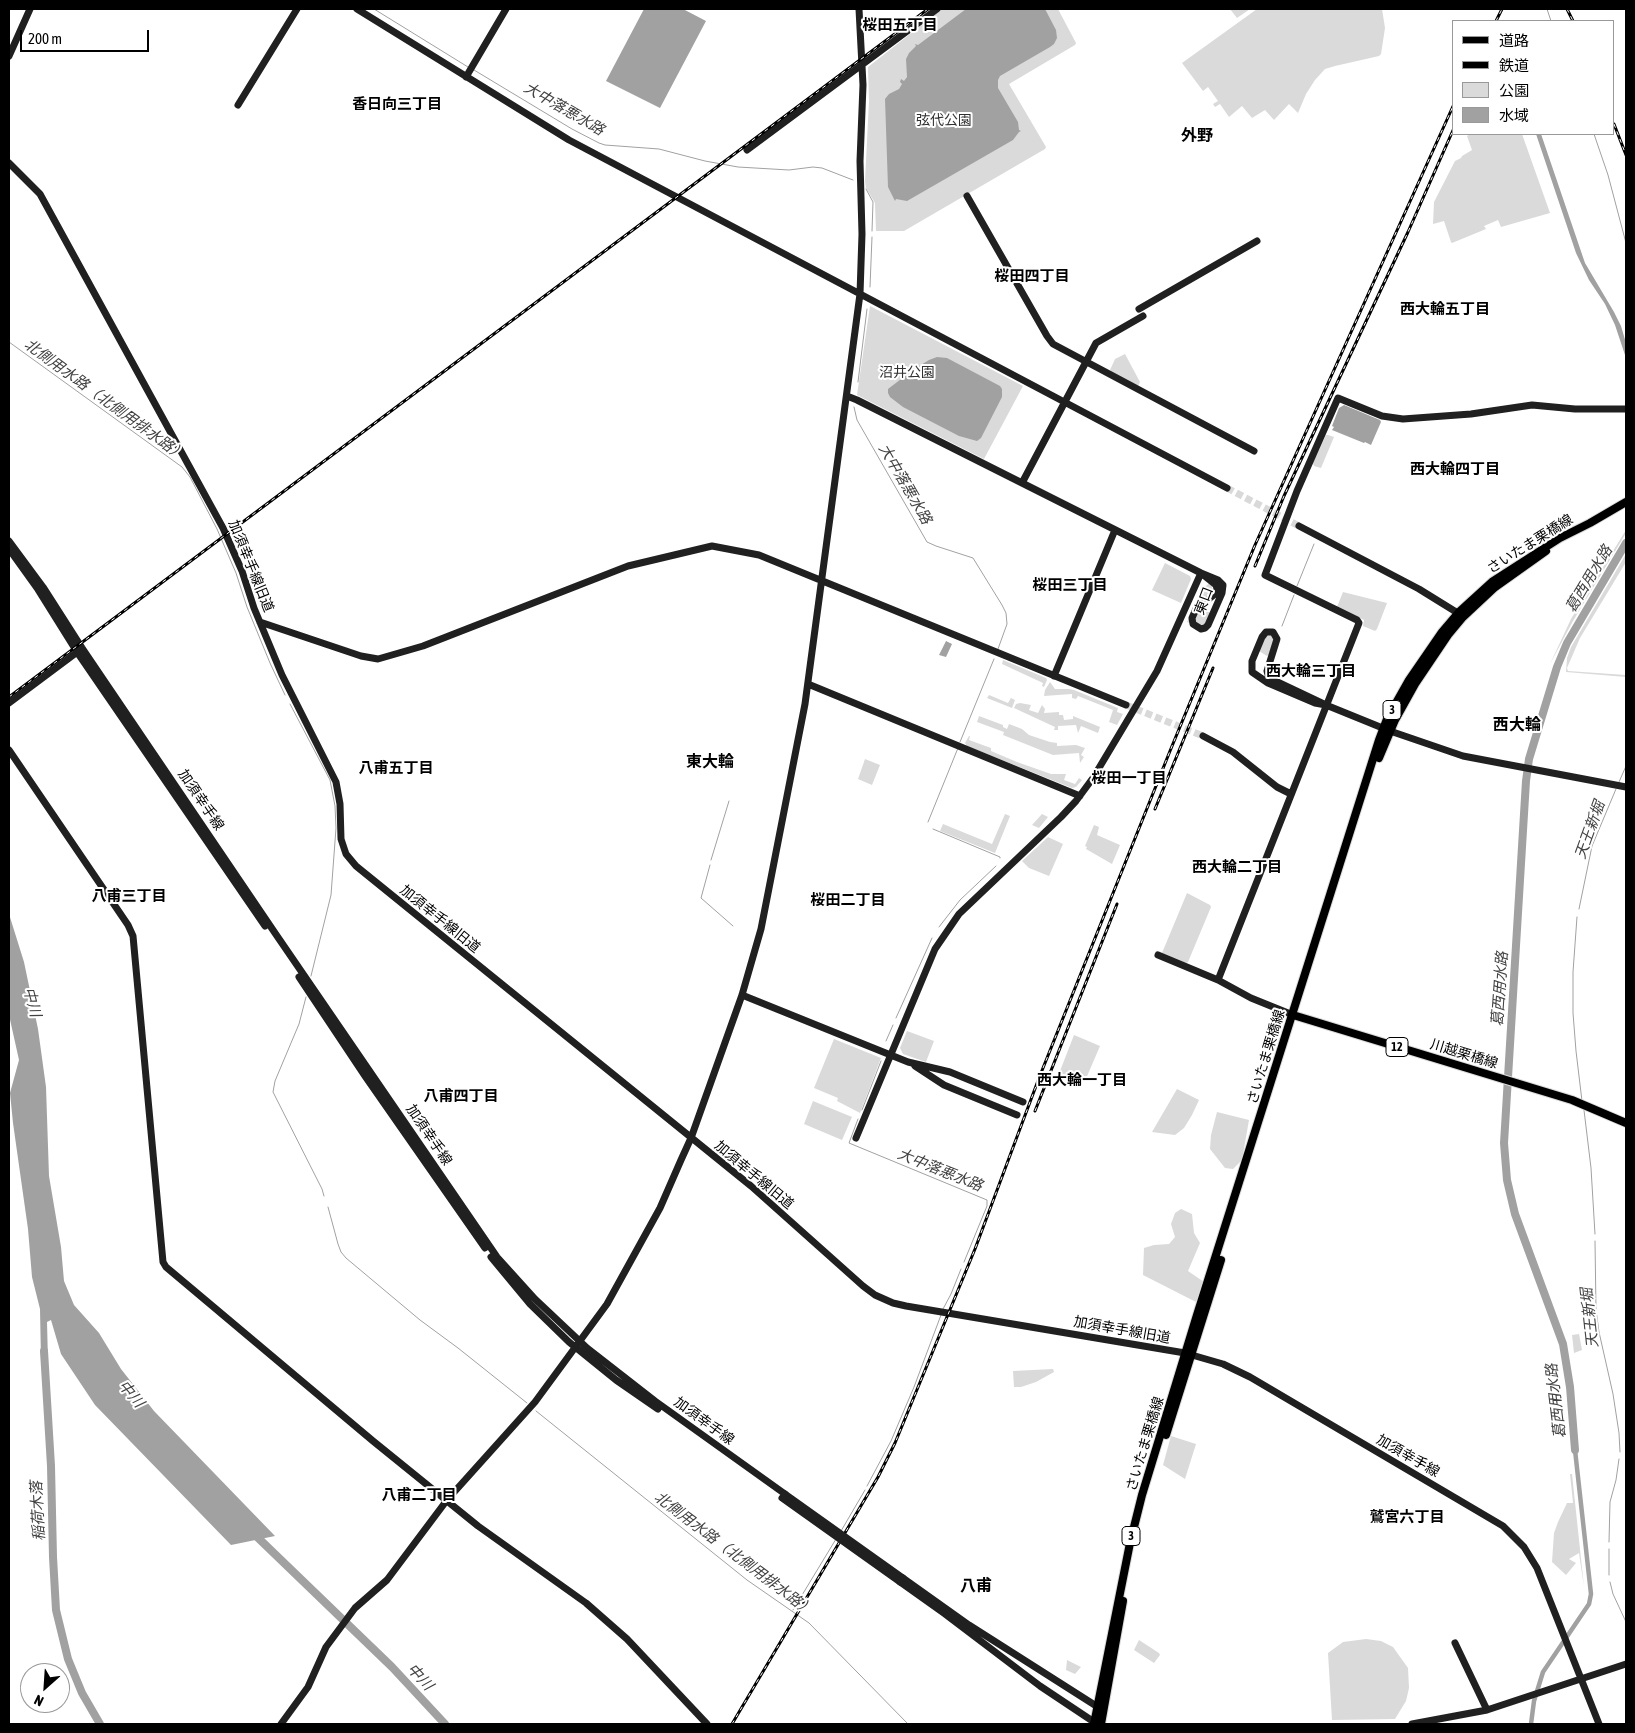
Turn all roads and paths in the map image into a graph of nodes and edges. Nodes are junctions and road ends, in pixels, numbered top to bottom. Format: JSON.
{"nodes":[{"id":1,"x":30,"y":9,"type":"edge"},
{"id":2,"x":297,"y":9,"type":"edge"},
{"id":3,"x":357,"y":9,"type":"edge"},
{"id":4,"x":506,"y":9,"type":"edge"},
{"id":5,"x":859,"y":9,"type":"edge"},
{"id":6,"x":937,"y":9,"type":"edge"},
{"id":7,"x":9,"y":56,"type":"edge"},
{"id":8,"x":862,"y":65,"type":"junction"},
{"id":9,"x":470,"y":72,"type":"junction"},
{"id":10,"x":238,"y":105,"type":"dead end"},
{"id":11,"x":748,"y":150,"type":"dead end"},
{"id":12,"x":9,"y":163,"type":"edge"},
{"id":13,"x":967,"y":196,"type":"dead end"},
{"id":14,"x":1257,"y":241,"type":"dead end"},
{"id":15,"x":860,"y":294,"type":"junction"},
{"id":16,"x":1086,"y":362,"type":"junction"},
{"id":17,"x":847,"y":396,"type":"junction"},
{"id":18,"x":1065,"y":402,"type":"junction"},
{"id":19,"x":1626,"y":409,"type":"edge"},
{"id":20,"x":1254,"y":451,"type":"dead end"},
{"id":21,"x":1022,"y":483,"type":"junction"},
{"id":22,"x":1227,"y":488,"type":"tunnel mouth"},
{"id":23,"x":1626,"y":502,"type":"edge"},
{"id":24,"x":1626,"y":507,"type":"edge"},
{"id":25,"x":1299,"y":526,"type":"tunnel mouth"},
{"id":26,"x":1115,"y":530,"type":"junction"},
{"id":27,"x":9,"y":541,"type":"edge"},
{"id":28,"x":9,"y":549,"type":"edge"},
{"id":29,"x":1201,"y":573,"type":"junction"},
{"id":30,"x":822,"y":581,"type":"junction"},
{"id":31,"x":1461,"y":614,"type":"junction"},
{"id":32,"x":260,"y":622,"type":"junction"},
{"id":33,"x":80,"y":650,"type":"junction"},
{"id":34,"x":1054,"y":676,"type":"junction"},
{"id":35,"x":808,"y":684,"type":"junction"},
{"id":36,"x":9,"y":703,"type":"edge"},
{"id":37,"x":1126,"y":705,"type":"tunnel mouth"},
{"id":38,"x":1326,"y":705,"type":"junction"},
{"id":39,"x":1387,"y":730,"type":"junction"},
{"id":40,"x":1203,"y":736,"type":"tunnel mouth"},
{"id":41,"x":9,"y":750,"type":"edge"},
{"id":42,"x":1626,"y":787,"type":"edge"},
{"id":43,"x":1291,"y":794,"type":"junction"},
{"id":44,"x":1080,"y":796,"type":"junction"},
{"id":45,"x":1158,"y":956,"type":"dead end"},
{"id":46,"x":1218,"y":980,"type":"junction"},
{"id":47,"x":742,"y":995,"type":"junction"},
{"id":48,"x":1295,"y":1016,"type":"junction"},
{"id":49,"x":890,"y":1055,"type":"junction"},
{"id":50,"x":908,"y":1062,"type":"junction"},
{"id":51,"x":1023,"y":1102,"type":"dead end"},
{"id":52,"x":1017,"y":1116,"type":"dead end"},
{"id":53,"x":1626,"y":1123,"type":"edge"},
{"id":54,"x":691,"y":1138,"type":"junction"},
{"id":55,"x":856,"y":1138,"type":"dead end"},
{"id":56,"x":578,"y":1345,"type":"junction"},
{"id":57,"x":1189,"y":1354,"type":"junction"},
{"id":58,"x":447,"y":1500,"type":"junction"},
{"id":59,"x":901,"y":1580,"type":"junction"},
{"id":60,"x":1455,"y":1643,"type":"dead end"},
{"id":61,"x":1626,"y":1664,"type":"edge"},
{"id":62,"x":1581,"y":1679,"type":"junction"},
{"id":63,"x":1100,"y":1709,"type":"junction"},
{"id":64,"x":1487,"y":1710,"type":"junction"},
{"id":65,"x":281,"y":1724,"type":"edge"},
{"id":66,"x":707,"y":1724,"type":"edge"},
{"id":67,"x":1097,"y":1724,"type":"edge"},
{"id":68,"x":1412,"y":1724,"type":"edge"},
{"id":69,"x":1600,"y":1724,"type":"edge"}],
"edges":[{"from":1,"to":7,"type":"street"},
{"from":2,"to":10,"type":"street"},
{"from":3,"to":9,"type":"street"},
{"from":4,"to":9,"type":"street"},
{"from":5,"to":8,"type":"street"},
{"from":6,"to":8,"type":"street"},
{"from":8,"to":11,"type":"street"},
{"from":8,"to":15,"type":"street"},
{"from":9,"to":15,"type":"street"},
{"from":12,"to":32,"type":"street","name":"加須幸手線旧道"},
{"from":13,"to":16,"type":"street"},
{"from":14,"to":16,"type":"street"},
{"from":15,"to":17,"type":"street"},
{"from":15,"to":18,"type":"street"},
{"from":16,"to":18,"type":"street"},
{"from":16,"to":20,"type":"street"},
{"from":17,"to":21,"type":"street"},
{"from":17,"to":30,"type":"street"},
{"from":18,"to":21,"type":"street"},
{"from":18,"to":22,"type":"street"},
{"from":19,"to":38,"type":"street"},
{"from":21,"to":26,"type":"street"},
{"from":23,"to":31,"type":"main road","name":"さいたま栗橋線","number":"3"},
{"from":24,"to":31,"type":"main road","name":"さいたま栗橋線","number":"3"},
{"from":25,"to":31,"type":"street"},
{"from":26,"to":29,"type":"street"},
{"from":26,"to":34,"type":"street"},
{"from":27,"to":33,"type":"street","name":"加須幸手線"},
{"from":28,"to":33,"type":"street","name":"加須幸手線"},
{"from":29,"to":29,"type":"street","name":"東口"},
{"from":29,"to":44,"type":"street"},
{"from":30,"to":32,"type":"street"},
{"from":30,"to":34,"type":"street"},
{"from":30,"to":35,"type":"street"},
{"from":31,"to":39,"type":"main road","name":"さいたま栗橋線","number":"3"},
{"from":32,"to":54,"type":"street","name":"加須幸手線旧道"},
{"from":33,"to":36,"type":"street"},
{"from":33,"to":56,"type":"street","name":"加須幸手線"},
{"from":34,"to":37,"type":"street"},
{"from":35,"to":44,"type":"street"},
{"from":35,"to":47,"type":"street"},
{"from":38,"to":38,"type":"street"},
{"from":38,"to":39,"type":"street"},
{"from":38,"to":43,"type":"street"},
{"from":39,"to":42,"type":"street"},
{"from":39,"to":48,"type":"main road","name":"さいたま栗橋線","number":"3"},
{"from":40,"to":43,"type":"street"},
{"from":41,"to":58,"type":"street"},
{"from":43,"to":46,"type":"street"},
{"from":44,"to":49,"type":"street"},
{"from":45,"to":46,"type":"street"},
{"from":46,"to":48,"type":"street"},
{"from":47,"to":49,"type":"street"},
{"from":47,"to":54,"type":"street"},
{"from":48,"to":53,"type":"main road","name":"川越栗橋線","number":"12"},
{"from":48,"to":57,"type":"main road","name":"さいたま栗橋線","number":"3"},
{"from":49,"to":50,"type":"street"},
{"from":49,"to":55,"type":"street"},
{"from":50,"to":51,"type":"street"},
{"from":50,"to":52,"type":"street"},
{"from":54,"to":56,"type":"street"},
{"from":54,"to":57,"type":"street","name":"加須幸手線旧道"},
{"from":56,"to":58,"type":"street"},
{"from":56,"to":59,"type":"street","name":"加須幸手線","bridge":true},
{"from":57,"to":62,"type":"street","name":"加須幸手線"},
{"from":57,"to":63,"type":"main road","name":"さいたま栗橋線","number":"3"},
{"from":58,"to":65,"type":"street"},
{"from":58,"to":66,"type":"street"},
{"from":59,"to":63,"type":"street","name":"加須幸手線"},
{"from":59,"to":67,"type":"street","name":"加須幸手線"},
{"from":60,"to":64,"type":"street"},
{"from":61,"to":62,"type":"street"},
{"from":62,"to":64,"type":"street"},
{"from":62,"to":69,"type":"street","name":"加須幸手線"},
{"from":63,"to":67,"type":"main road","name":"さいたま栗橋線","number":"3"},
{"from":64,"to":68,"type":"street"}]}
